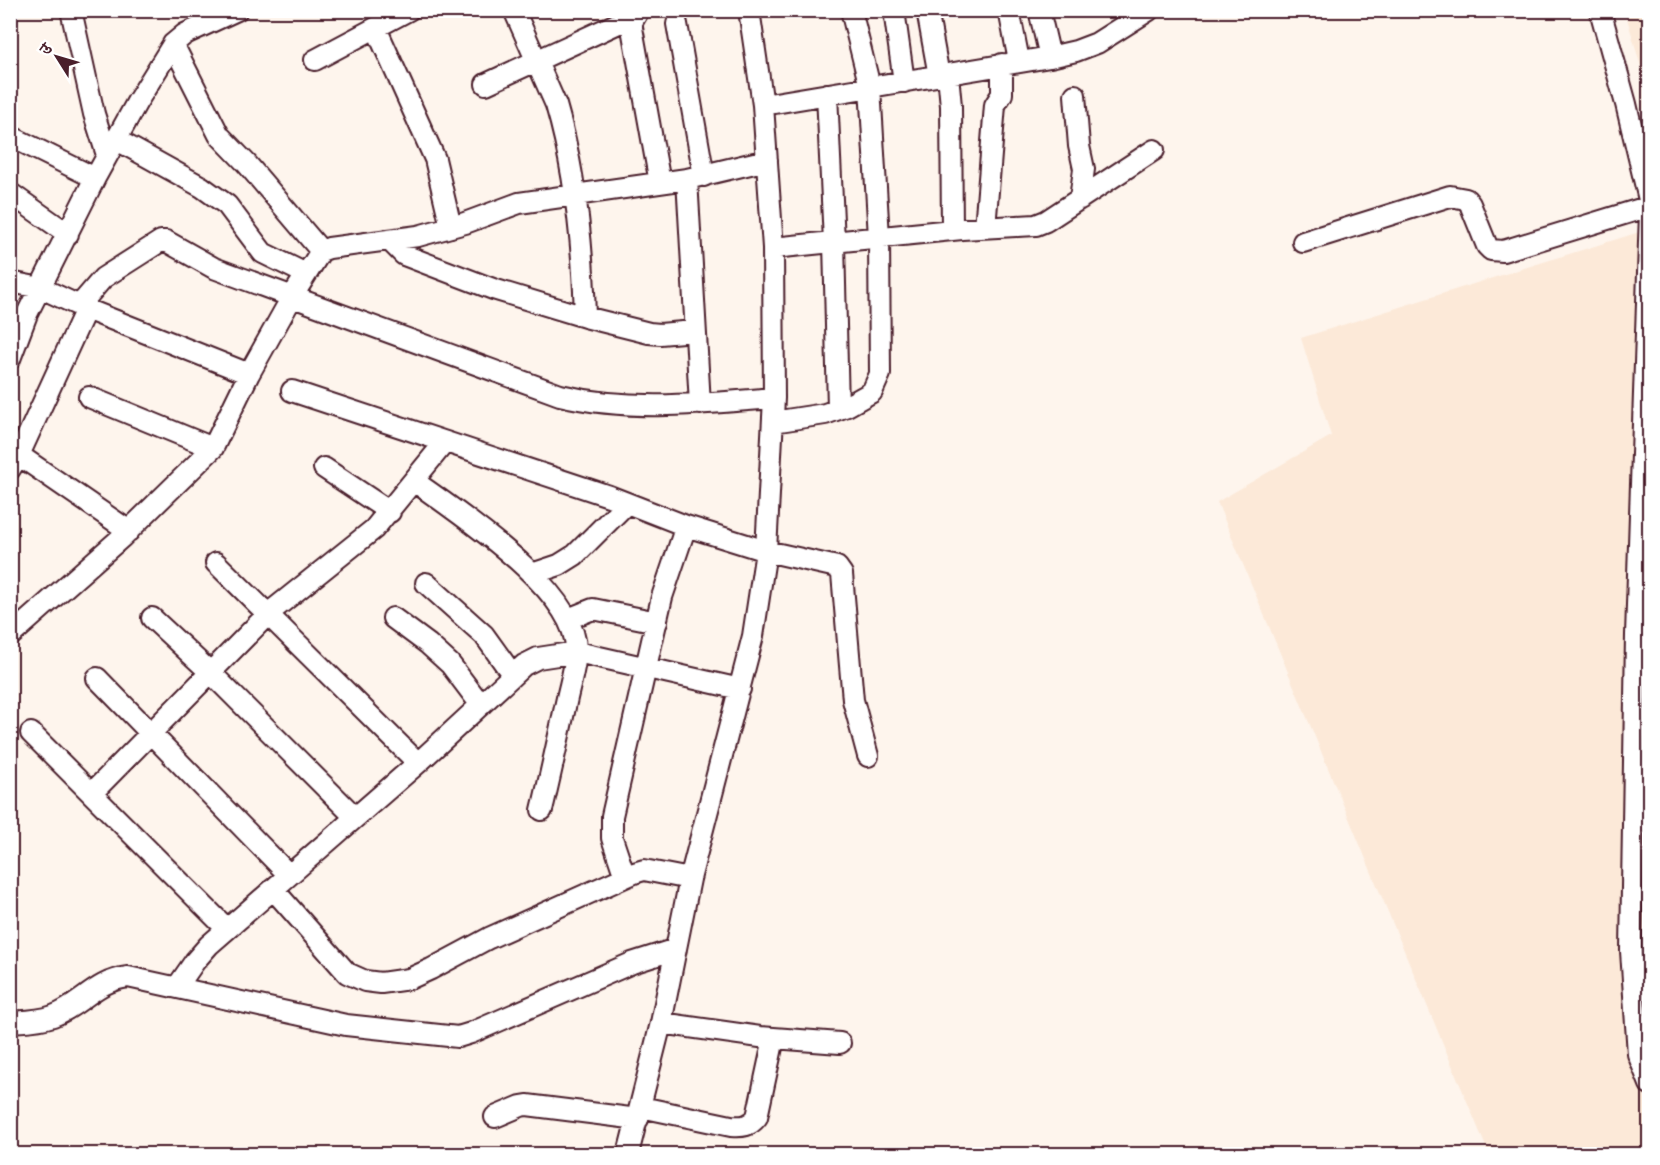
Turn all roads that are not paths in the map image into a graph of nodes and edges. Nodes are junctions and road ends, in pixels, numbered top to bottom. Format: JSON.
{"nodes":[{"id":1,"x":71,"y":10,"type":"edge"},
{"id":2,"x":237,"y":10,"type":"edge"},
{"id":3,"x":409,"y":10,"type":"edge"},
{"id":4,"x":514,"y":10,"type":"edge"},
{"id":5,"x":749,"y":10,"type":"edge"},
{"id":6,"x":851,"y":10,"type":"edge"},
{"id":7,"x":894,"y":10,"type":"edge"},
{"id":8,"x":927,"y":10,"type":"edge"},
{"id":9,"x":1009,"y":10,"type":"edge"},
{"id":10,"x":1039,"y":10,"type":"edge"},
{"id":11,"x":1149,"y":10,"type":"edge"},
{"id":12,"x":1600,"y":10,"type":"edge"},
{"id":13,"x":637,"y":13,"type":"edge"},
{"id":14,"x":677,"y":24,"type":"dead end"},
{"id":15,"x":376,"y":28,"type":"junction"},
{"id":16,"x":173,"y":44,"type":"junction"},
{"id":17,"x":1050,"y":57,"type":"junction"},
{"id":18,"x":315,"y":60,"type":"dead end"},
{"id":19,"x":536,"y":61,"type":"junction"},
{"id":20,"x":1011,"y":63,"type":"junction"},
{"id":21,"x":943,"y":75,"type":"junction"},
{"id":22,"x":904,"y":82,"type":"junction"},
{"id":23,"x":486,"y":84,"type":"dead end"},
{"id":24,"x":870,"y":87,"type":"junction"},
{"id":25,"x":827,"y":94,"type":"junction"},
{"id":26,"x":1075,"y":95,"type":"dead end"},
{"id":27,"x":763,"y":105,"type":"junction"},
{"id":28,"x":10,"y":136,"type":"edge"},
{"id":29,"x":112,"y":147,"type":"junction"},
{"id":30,"x":1154,"y":150,"type":"dead end"},
{"id":31,"x":767,"y":160,"type":"junction"},
{"id":32,"x":695,"y":177,"type":"junction"},
{"id":33,"x":94,"y":178,"type":"junction"},
{"id":34,"x":660,"y":183,"type":"junction"},
{"id":35,"x":10,"y":193,"type":"edge"},
{"id":36,"x":574,"y":195,"type":"junction"},
{"id":37,"x":1080,"y":200,"type":"junction"},
{"id":38,"x":1650,"y":205,"type":"edge"},
{"id":39,"x":1650,"y":212,"type":"edge"},
{"id":40,"x":450,"y":227,"type":"junction"},
{"id":41,"x":985,"y":228,"type":"junction"},
{"id":42,"x":952,"y":230,"type":"junction"},
{"id":43,"x":68,"y":234,"type":"junction"},
{"id":44,"x":879,"y":237,"type":"junction"},
{"id":45,"x":389,"y":240,"type":"junction"},
{"id":46,"x":834,"y":242,"type":"junction"},
{"id":47,"x":1304,"y":242,"type":"dead end"},
{"id":48,"x":773,"y":248,"type":"junction"},
{"id":49,"x":321,"y":252,"type":"junction"},
{"id":50,"x":306,"y":274,"type":"junction"},
{"id":51,"x":10,"y":282,"type":"edge"},
{"id":52,"x":40,"y":288,"type":"junction"},
{"id":53,"x":292,"y":297,"type":"junction"},
{"id":54,"x":82,"y":308,"type":"junction"},
{"id":55,"x":585,"y":317,"type":"junction"},
{"id":56,"x":19,"y":318,"type":"edge"},
{"id":57,"x":694,"y":331,"type":"junction"},
{"id":58,"x":10,"y":359,"type":"edge"},
{"id":59,"x":249,"y":374,"type":"junction"},
{"id":60,"x":292,"y":391,"type":"dead end"},
{"id":61,"x":89,"y":398,"type":"dead end"},
{"id":62,"x":774,"y":398,"type":"junction"},
{"id":63,"x":700,"y":404,"type":"junction"},
{"id":64,"x":838,"y":408,"type":"junction"},
{"id":65,"x":773,"y":422,"type":"junction"},
{"id":66,"x":445,"y":442,"type":"junction"},
{"id":67,"x":213,"y":448,"type":"junction"},
{"id":68,"x":13,"y":458,"type":"edge"},
{"id":69,"x":324,"y":468,"type":"dead end"},
{"id":70,"x":414,"y":481,"type":"junction"},
{"id":71,"x":627,"y":503,"type":"junction"},
{"id":72,"x":390,"y":512,"type":"junction"},
{"id":73,"x":686,"y":526,"type":"junction"},
{"id":74,"x":129,"y":531,"type":"junction"},
{"id":75,"x":766,"y":551,"type":"junction"},
{"id":76,"x":216,"y":563,"type":"dead end"},
{"id":77,"x":532,"y":574,"type":"junction"},
{"id":78,"x":426,"y":583,"type":"dead end"},
{"id":79,"x":269,"y":613,"type":"junction"},
{"id":80,"x":152,"y":618,"type":"dead end"},
{"id":81,"x":393,"y":618,"type":"dead end"},
{"id":82,"x":568,"y":619,"type":"junction"},
{"id":83,"x":657,"y":622,"type":"junction"},
{"id":84,"x":10,"y":636,"type":"edge"},
{"id":85,"x":577,"y":652,"type":"junction"},
{"id":86,"x":646,"y":667,"type":"junction"},
{"id":87,"x":211,"y":673,"type":"junction"},
{"id":88,"x":512,"y":674,"type":"junction"},
{"id":89,"x":97,"y":678,"type":"dead end"},
{"id":90,"x":740,"y":689,"type":"junction"},
{"id":91,"x":482,"y":705,"type":"junction"},
{"id":92,"x":31,"y":733,"type":"dead end"},
{"id":93,"x":151,"y":734,"type":"junction"},
{"id":94,"x":868,"y":756,"type":"dead end"},
{"id":95,"x":418,"y":763,"type":"junction"},
{"id":96,"x":92,"y":793,"type":"junction"},
{"id":97,"x":542,"y":810,"type":"dead end"},
{"id":98,"x":355,"y":817,"type":"junction"},
{"id":99,"x":289,"y":875,"type":"junction"},
{"id":100,"x":625,"y":877,"type":"junction"},
{"id":101,"x":690,"y":879,"type":"junction"},
{"id":102,"x":273,"y":889,"type":"junction"},
{"id":103,"x":227,"y":929,"type":"junction"},
{"id":104,"x":676,"y":949,"type":"junction"},
{"id":105,"x":177,"y":987,"type":"junction"},
{"id":106,"x":10,"y":1022,"type":"edge"},
{"id":107,"x":661,"y":1023,"type":"junction"},
{"id":108,"x":774,"y":1038,"type":"junction"},
{"id":109,"x":840,"y":1043,"type":"dead end"},
{"id":110,"x":1650,"y":1084,"type":"edge"},
{"id":111,"x":639,"y":1113,"type":"junction"},
{"id":112,"x":495,"y":1117,"type":"dead end"},
{"id":113,"x":628,"y":1155,"type":"edge"}],
"edges":[{"from":1,"to":29,"type":"street"},
{"from":2,"to":16,"type":"street"},
{"from":3,"to":15,"type":"street"},
{"from":4,"to":19,"type":"street"},
{"from":5,"to":27,"type":"street"},
{"from":6,"to":24,"type":"street"},
{"from":7,"to":22,"type":"street"},
{"from":8,"to":21,"type":"street"},
{"from":9,"to":20,"type":"street"},
{"from":10,"to":17,"type":"street"},
{"from":11,"to":17,"type":"street"},
{"from":12,"to":38,"type":"street"},
{"from":13,"to":19,"type":"street"},
{"from":13,"to":34,"type":"street"},
{"from":14,"to":32,"type":"street"},
{"from":15,"to":18,"type":"street"},
{"from":15,"to":40,"type":"street"},
{"from":16,"to":29,"type":"street"},
{"from":16,"to":49,"type":"street"},
{"from":17,"to":20,"type":"street"},
{"from":19,"to":23,"type":"street"},
{"from":19,"to":36,"type":"street"},
{"from":20,"to":21,"type":"street"},
{"from":20,"to":41,"type":"street"},
{"from":21,"to":22,"type":"street"},
{"from":21,"to":42,"type":"street"},
{"from":22,"to":24,"type":"street"},
{"from":24,"to":25,"type":"street"},
{"from":24,"to":44,"type":"street"},
{"from":25,"to":27,"type":"street"},
{"from":25,"to":46,"type":"street"},
{"from":26,"to":37,"type":"street"},
{"from":27,"to":31,"type":"street"},
{"from":28,"to":33,"type":"street"},
{"from":29,"to":33,"type":"street"},
{"from":29,"to":50,"type":"street"},
{"from":30,"to":37,"type":"street"},
{"from":31,"to":32,"type":"street"},
{"from":31,"to":48,"type":"street"},
{"from":32,"to":34,"type":"street"},
{"from":32,"to":57,"type":"street"},
{"from":33,"to":43,"type":"street"},
{"from":34,"to":36,"type":"street"},
{"from":35,"to":43,"type":"street"},
{"from":36,"to":40,"type":"street"},
{"from":36,"to":55,"type":"street"},
{"from":37,"to":41,"type":"street"},
{"from":38,"to":47,"type":"street"},
{"from":39,"to":110,"type":"street"},
{"from":40,"to":45,"type":"street"},
{"from":41,"to":42,"type":"street"},
{"from":42,"to":44,"type":"street"},
{"from":43,"to":52,"type":"street"},
{"from":44,"to":46,"type":"street"},
{"from":44,"to":64,"type":"street"},
{"from":45,"to":49,"type":"street"},
{"from":45,"to":55,"type":"street"},
{"from":46,"to":48,"type":"street"},
{"from":46,"to":64,"type":"street"},
{"from":48,"to":62,"type":"street"},
{"from":49,"to":50,"type":"street"},
{"from":50,"to":53,"type":"street"},
{"from":51,"to":52,"type":"street"},
{"from":52,"to":54,"type":"street"},
{"from":52,"to":56,"type":"street"},
{"from":53,"to":54,"type":"street"},
{"from":53,"to":59,"type":"street"},
{"from":53,"to":63,"type":"street"},
{"from":54,"to":59,"type":"street"},
{"from":54,"to":68,"type":"street"},
{"from":55,"to":57,"type":"street"},
{"from":56,"to":58,"type":"street"},
{"from":57,"to":63,"type":"street"},
{"from":59,"to":67,"type":"street"},
{"from":60,"to":66,"type":"street"},
{"from":61,"to":67,"type":"street"},
{"from":62,"to":63,"type":"street"},
{"from":62,"to":65,"type":"street"},
{"from":64,"to":65,"type":"street"},
{"from":65,"to":75,"type":"street"},
{"from":66,"to":70,"type":"street"},
{"from":66,"to":71,"type":"street"},
{"from":67,"to":74,"type":"street"},
{"from":68,"to":74,"type":"street"},
{"from":69,"to":72,"type":"street"},
{"from":70,"to":72,"type":"street"},
{"from":70,"to":77,"type":"street"},
{"from":71,"to":73,"type":"street"},
{"from":71,"to":77,"type":"street"},
{"from":72,"to":79,"type":"street"},
{"from":73,"to":75,"type":"street"},
{"from":73,"to":83,"type":"street"},
{"from":74,"to":84,"type":"street"},
{"from":75,"to":90,"type":"street"},
{"from":75,"to":94,"type":"street"},
{"from":76,"to":79,"type":"street"},
{"from":77,"to":82,"type":"street"},
{"from":78,"to":88,"type":"street"},
{"from":79,"to":87,"type":"street"},
{"from":79,"to":95,"type":"street"},
{"from":80,"to":87,"type":"street"},
{"from":81,"to":91,"type":"street"},
{"from":82,"to":83,"type":"street"},
{"from":82,"to":85,"type":"street"},
{"from":83,"to":86,"type":"street"},
{"from":85,"to":86,"type":"street"},
{"from":85,"to":88,"type":"street"},
{"from":85,"to":97,"type":"street"},
{"from":86,"to":90,"type":"street"},
{"from":86,"to":100,"type":"street"},
{"from":87,"to":93,"type":"street"},
{"from":87,"to":98,"type":"street"},
{"from":88,"to":91,"type":"street"},
{"from":89,"to":93,"type":"street"},
{"from":90,"to":101,"type":"street"},
{"from":91,"to":95,"type":"street"},
{"from":92,"to":96,"type":"street"},
{"from":93,"to":96,"type":"street"},
{"from":93,"to":99,"type":"street"},
{"from":95,"to":98,"type":"street"},
{"from":96,"to":103,"type":"street"},
{"from":98,"to":99,"type":"street"},
{"from":99,"to":102,"type":"street"},
{"from":100,"to":101,"type":"street"},
{"from":100,"to":102,"type":"street"},
{"from":101,"to":104,"type":"street"},
{"from":102,"to":103,"type":"street"},
{"from":103,"to":105,"type":"street"},
{"from":104,"to":105,"type":"street"},
{"from":104,"to":107,"type":"street"},
{"from":105,"to":106,"type":"street"},
{"from":107,"to":108,"type":"street"},
{"from":107,"to":111,"type":"street"},
{"from":108,"to":109,"type":"street"},
{"from":108,"to":111,"type":"street"},
{"from":111,"to":112,"type":"street"},
{"from":111,"to":113,"type":"street"}]}
